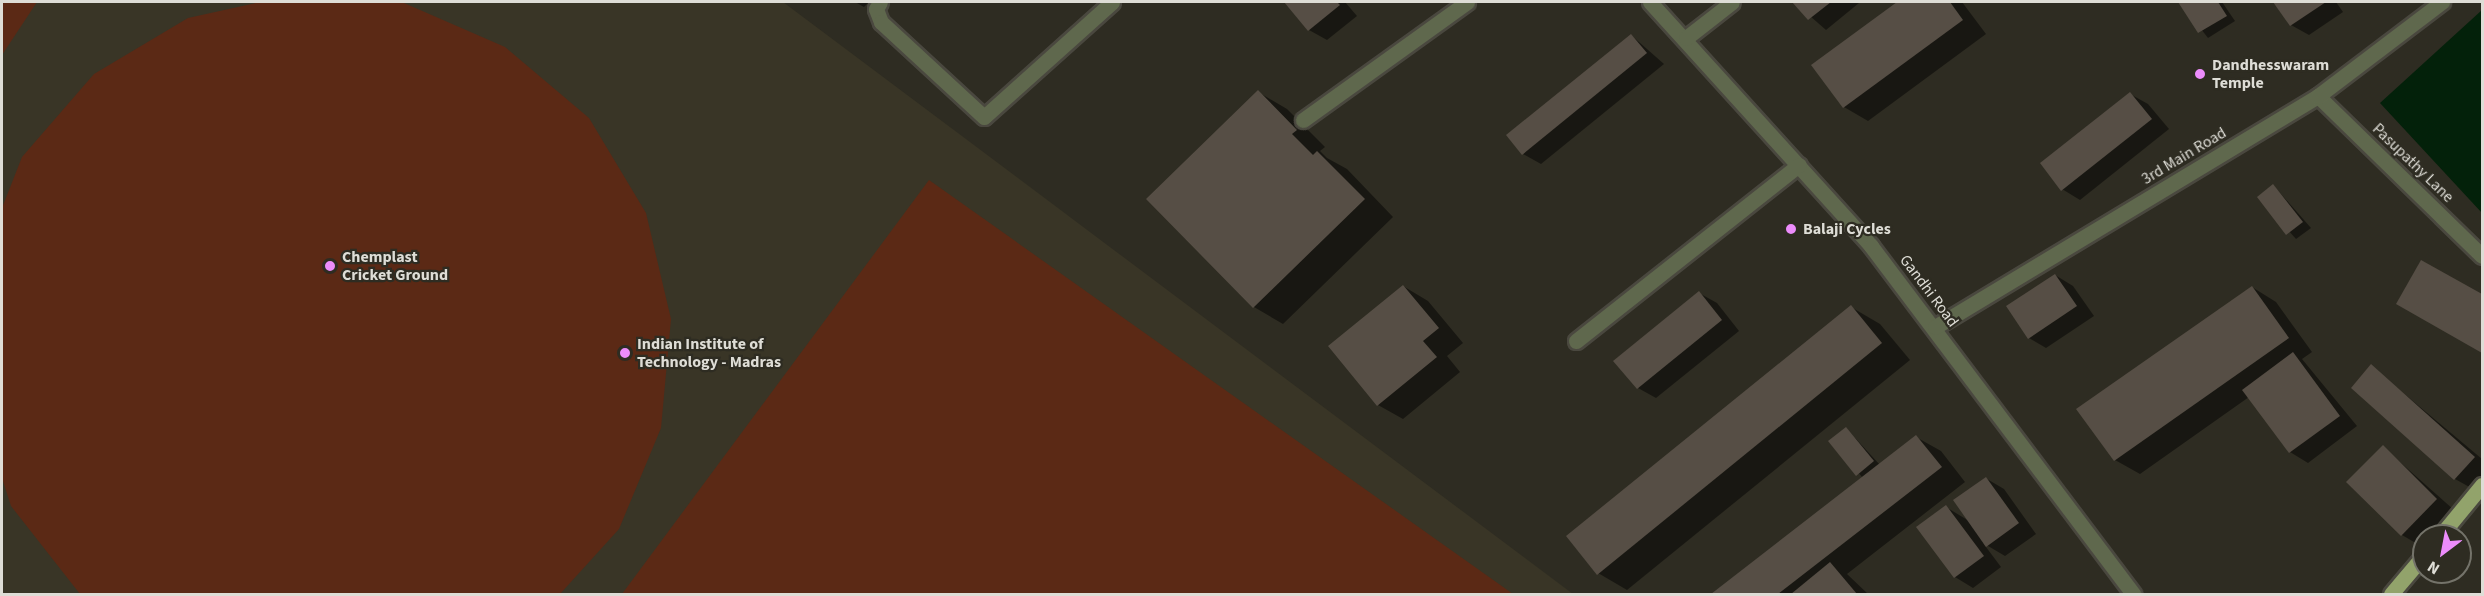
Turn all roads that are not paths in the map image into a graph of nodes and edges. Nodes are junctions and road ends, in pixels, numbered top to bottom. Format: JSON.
{"nodes":[{"id":1,"x":880,"y":2,"type":"edge"},
{"id":2,"x":1467,"y":2,"type":"edge"},
{"id":3,"x":1650,"y":2,"type":"edge"},
{"id":4,"x":1732,"y":2,"type":"edge"},
{"id":5,"x":2442,"y":2,"type":"edge"},
{"id":6,"x":1109,"y":3,"type":"edge"},
{"id":7,"x":1686,"y":38,"type":"junction"},
{"id":8,"x":2319,"y":96,"type":"junction"},
{"id":9,"x":1303,"y":120,"type":"dead end"},
{"id":10,"x":1799,"y":165,"type":"junction"},
{"id":11,"x":2482,"y":256,"type":"edge"},
{"id":12,"x":1935,"y":327,"type":"junction"},
{"id":13,"x":1576,"y":341,"type":"dead end"},
{"id":14,"x":2482,"y":485,"type":"edge"},
{"id":15,"x":2450,"y":524,"type":"edge"},
{"id":16,"x":2412,"y":569,"type":"edge"},
{"id":17,"x":2133,"y":594,"type":"edge"},
{"id":18,"x":2391,"y":594,"type":"edge"}],
"edges":[{"from":1,"to":6,"type":"street"},
{"from":2,"to":9,"type":"street"},
{"from":3,"to":7,"type":"street","name":"Gandhi Road"},
{"from":4,"to":7,"type":"street"},
{"from":5,"to":8,"type":"street","name":"3rd Main Road"},
{"from":7,"to":10,"type":"street","name":"Gandhi Road"},
{"from":8,"to":11,"type":"street","name":"Pasupathy Lane"},
{"from":8,"to":12,"type":"street","name":"3rd Main Road"},
{"from":10,"to":12,"type":"street","name":"Gandhi Road"},
{"from":10,"to":13,"type":"street"},
{"from":12,"to":17,"type":"street","name":"Gandhi Road"},
{"from":14,"to":15,"type":"main road"},
{"from":16,"to":18,"type":"main road"}]}
